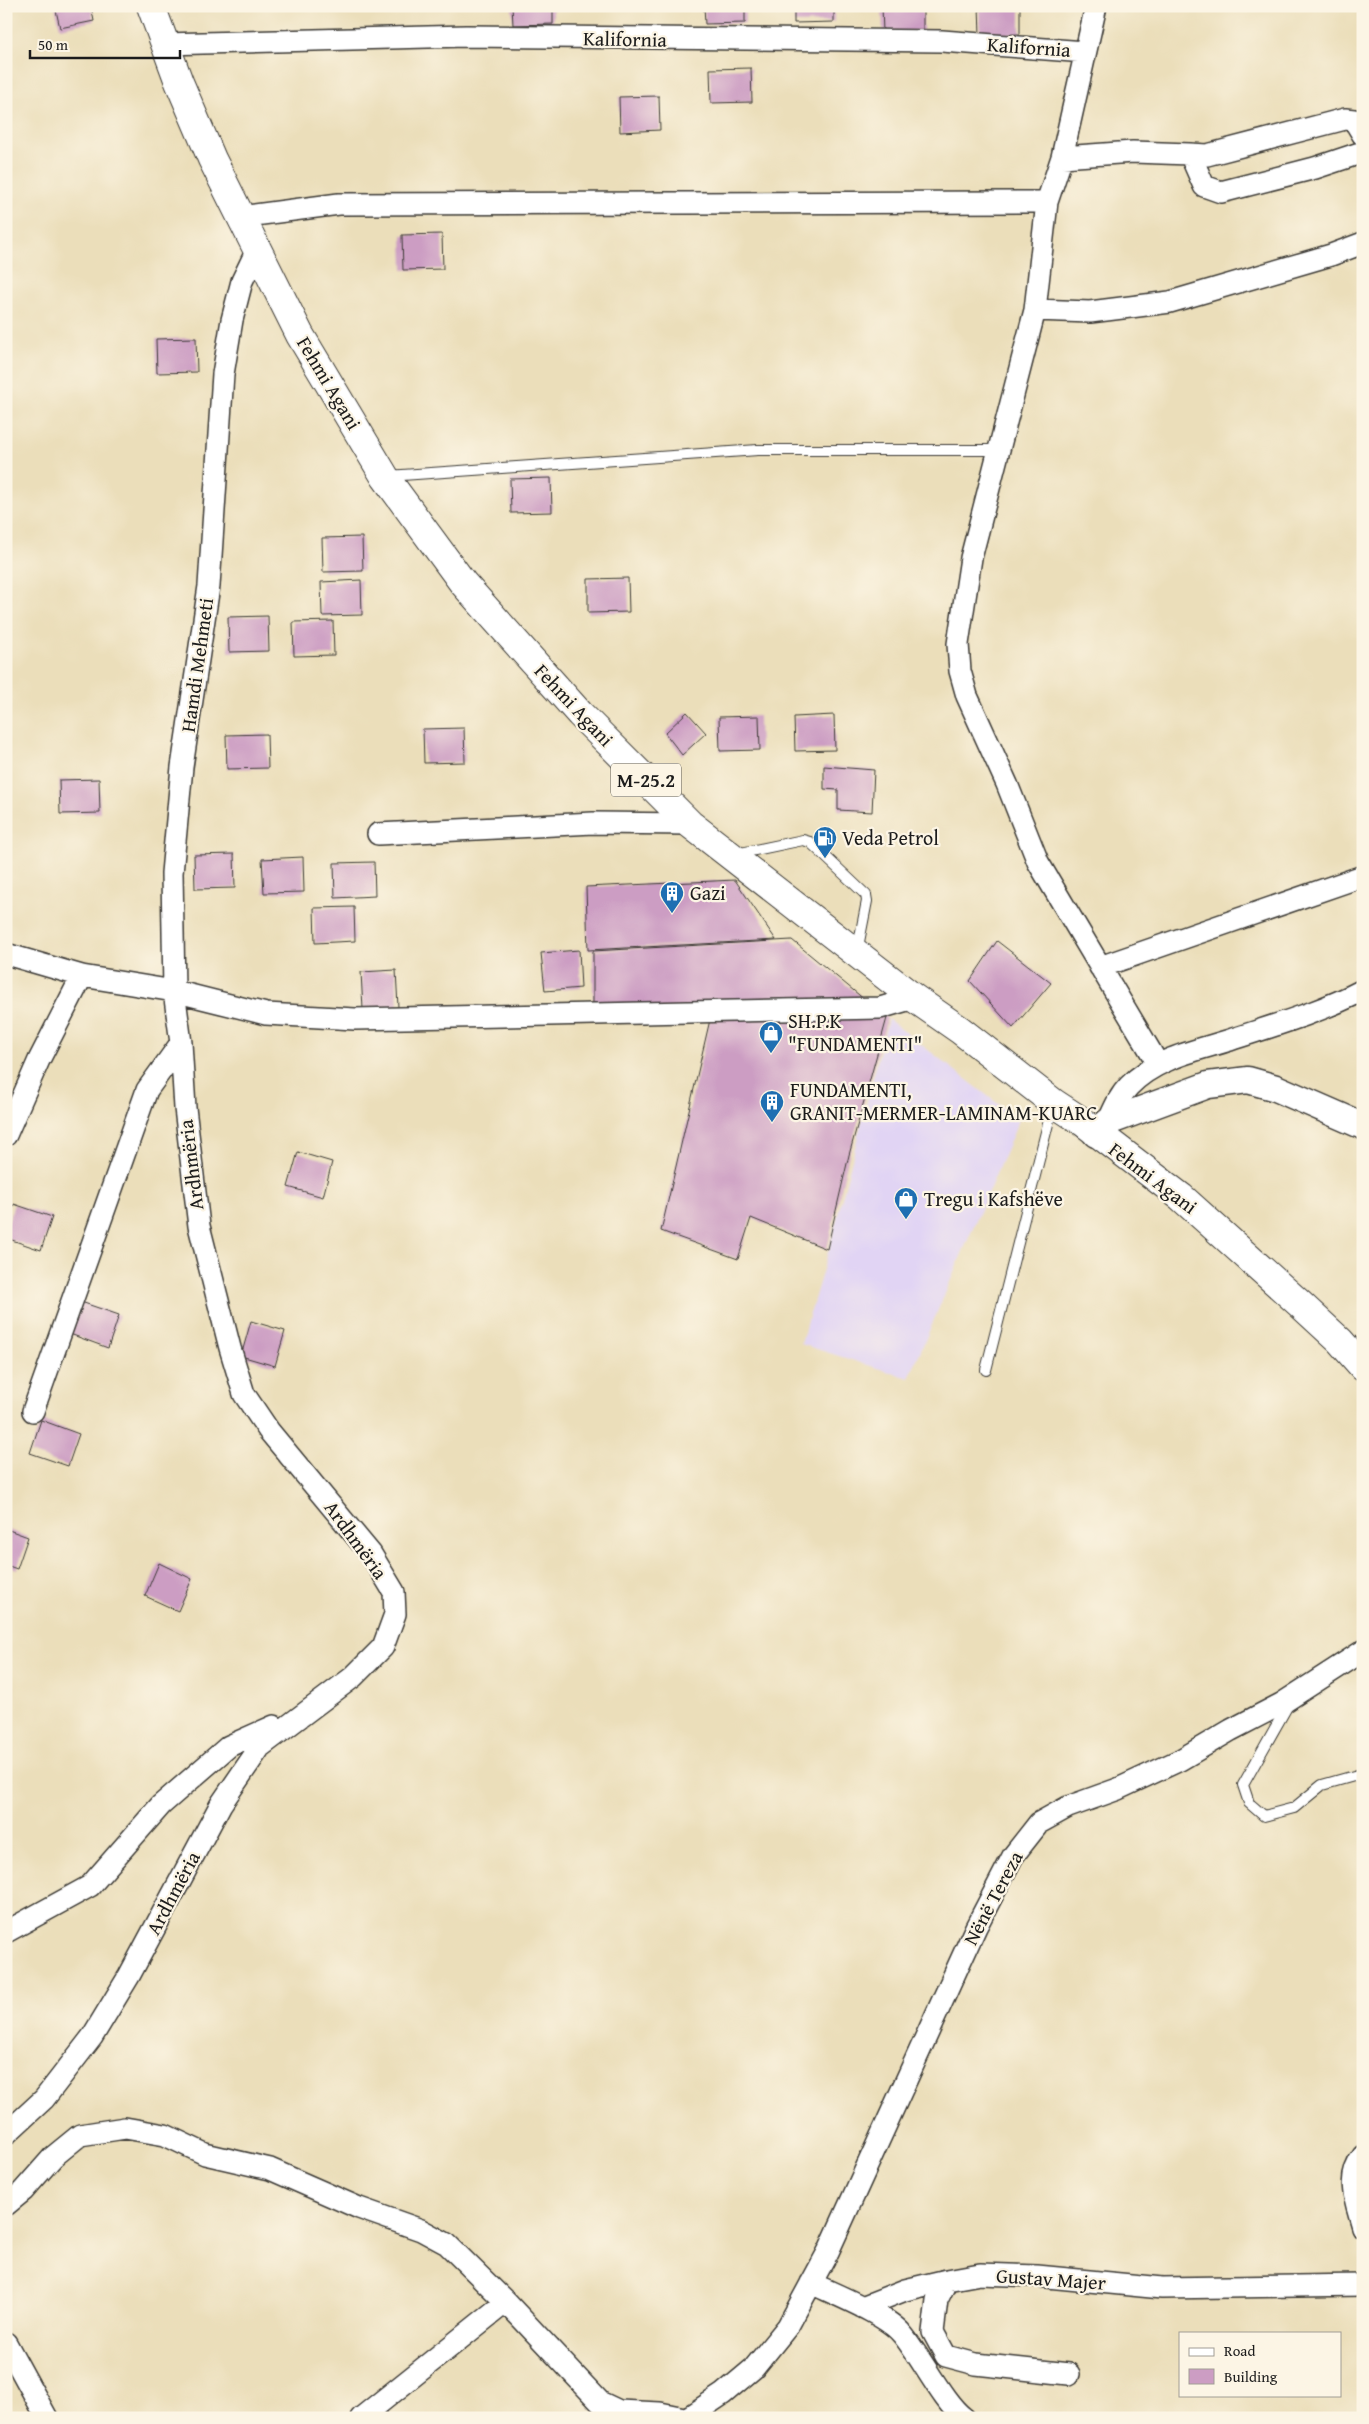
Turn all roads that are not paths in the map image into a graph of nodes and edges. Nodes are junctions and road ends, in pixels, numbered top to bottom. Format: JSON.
{"nodes":[{"id":1,"x":151,"y":6,"type":"edge"},
{"id":2,"x":1096,"y":6,"type":"edge"},
{"id":3,"x":164,"y":44,"type":"junction"},
{"id":4,"x":1085,"y":52,"type":"junction"},
{"id":5,"x":1363,"y":135,"type":"edge"},
{"id":6,"x":1363,"y":152,"type":"edge"},
{"id":7,"x":1190,"y":154,"type":"junction"},
{"id":8,"x":1062,"y":157,"type":"junction"},
{"id":9,"x":1047,"y":202,"type":"junction"},
{"id":10,"x":240,"y":217,"type":"junction"},
{"id":11,"x":1363,"y":243,"type":"edge"},
{"id":12,"x":257,"y":250,"type":"junction"},
{"id":13,"x":1035,"y":310,"type":"junction"},
{"id":14,"x":998,"y":450,"type":"junction"},
{"id":15,"x":385,"y":476,"type":"junction"},
{"id":16,"x":690,"y":824,"type":"junction"},
{"id":17,"x":378,"y":834,"type":"dead end"},
{"id":18,"x":730,"y":856,"type":"junction"},
{"id":19,"x":1363,"y":876,"type":"edge"},
{"id":20,"x":857,"y":953,"type":"junction"},
{"id":21,"x":6,"y":954,"type":"edge"},
{"id":22,"x":1100,"y":966,"type":"junction"},
{"id":23,"x":82,"y":976,"type":"junction"},
{"id":24,"x":1363,"y":990,"type":"edge"},
{"id":25,"x":174,"y":991,"type":"junction"},
{"id":26,"x":914,"y":998,"type":"junction"},
{"id":27,"x":181,"y":1043,"type":"junction"},
{"id":28,"x":1158,"y":1064,"type":"junction"},
{"id":29,"x":1054,"y":1103,"type":"junction"},
{"id":30,"x":1363,"y":1126,"type":"edge"},
{"id":31,"x":1102,"y":1128,"type":"junction"},
{"id":32,"x":6,"y":1135,"type":"edge"},
{"id":33,"x":1363,"y":1367,"type":"edge"},
{"id":34,"x":986,"y":1370,"type":"dead end"},
{"id":35,"x":33,"y":1411,"type":"dead end"},
{"id":36,"x":1363,"y":1651,"type":"edge"},
{"id":37,"x":1292,"y":1698,"type":"junction"},
{"id":38,"x":309,"y":1711,"type":"junction"},
{"id":39,"x":1361,"y":1774,"type":"dead end"},
{"id":40,"x":6,"y":1932,"type":"edge"},
{"id":41,"x":12,"y":2129,"type":"edge"},
{"id":42,"x":6,"y":2151,"type":"edge"},
{"id":43,"x":1363,"y":2156,"type":"edge"},
{"id":44,"x":6,"y":2206,"type":"edge"},
{"id":45,"x":1363,"y":2227,"type":"edge"},
{"id":46,"x":947,"y":2280,"type":"junction"},
{"id":47,"x":811,"y":2283,"type":"junction"},
{"id":48,"x":1363,"y":2285,"type":"edge"},
{"id":49,"x":506,"y":2302,"type":"junction"},
{"id":50,"x":862,"y":2307,"type":"junction"},
{"id":51,"x":900,"y":2332,"type":"junction"},
{"id":52,"x":6,"y":2343,"type":"edge"},
{"id":53,"x":946,"y":2356,"type":"junction"},
{"id":54,"x":1069,"y":2374,"type":"dead end"},
{"id":55,"x":615,"y":2414,"type":"edge"},
{"id":56,"x":47,"y":2418,"type":"edge"},
{"id":57,"x":361,"y":2418,"type":"edge"},
{"id":58,"x":686,"y":2418,"type":"edge"},
{"id":59,"x":962,"y":2418,"type":"edge"}],
"edges":[{"from":1,"to":3,"type":"main road","name":"Fehmi Agani","number":"M-25.2"},
{"from":2,"to":4,"type":"street"},
{"from":3,"to":4,"type":"street","name":"Kalifornia"},
{"from":3,"to":10,"type":"main road","name":"Fehmi Agani","number":"M-25.2"},
{"from":4,"to":8,"type":"street"},
{"from":5,"to":7,"type":"street"},
{"from":6,"to":7,"type":"street"},
{"from":7,"to":8,"type":"street"},
{"from":8,"to":9,"type":"street"},
{"from":9,"to":10,"type":"street"},
{"from":9,"to":13,"type":"street"},
{"from":10,"to":12,"type":"main road","name":"Fehmi Agani","number":"M-25.2"},
{"from":11,"to":13,"type":"street"},
{"from":12,"to":15,"type":"main road","name":"Fehmi Agani","number":"M-25.2"},
{"from":12,"to":25,"type":"street","name":"Hamdi Mehmeti"},
{"from":13,"to":14,"type":"street"},
{"from":14,"to":15,"type":"lane"},
{"from":14,"to":22,"type":"street"},
{"from":15,"to":16,"type":"main road","name":"Fehmi Agani","number":"M-25.2"},
{"from":16,"to":17,"type":"street"},
{"from":16,"to":18,"type":"main road","name":"Fehmi Agani","number":"M-25.2"},
{"from":18,"to":20,"type":"main road","name":"Fehmi Agani","number":"M-25.2"},
{"from":18,"to":20,"type":"lane"},
{"from":19,"to":22,"type":"street"},
{"from":20,"to":26,"type":"main road","name":"Fehmi Agani","number":"M-25.2"},
{"from":21,"to":23,"type":"street"},
{"from":22,"to":28,"type":"street"},
{"from":23,"to":25,"type":"street"},
{"from":23,"to":32,"type":"street"},
{"from":24,"to":28,"type":"street"},
{"from":25,"to":26,"type":"street"},
{"from":25,"to":27,"type":"street","name":"Ardhmëria"},
{"from":26,"to":29,"type":"main road","name":"Fehmi Agani","number":"M-25.2"},
{"from":27,"to":35,"type":"street"},
{"from":27,"to":38,"type":"street","name":"Ardhmëria"},
{"from":28,"to":31,"type":"street"},
{"from":29,"to":31,"type":"main road","name":"Fehmi Agani","number":"M-25.2"},
{"from":29,"to":34,"type":"lane"},
{"from":30,"to":31,"type":"street"},
{"from":31,"to":33,"type":"main road","name":"Fehmi Agani","number":"M-25.2"},
{"from":36,"to":37,"type":"street","name":"Nënë Tereza"},
{"from":37,"to":39,"type":"lane"},
{"from":37,"to":47,"type":"street","name":"Nënë Tereza"},
{"from":38,"to":40,"type":"street"},
{"from":38,"to":41,"type":"street","name":"Ardhmëria"},
{"from":41,"to":42,"type":"street"},
{"from":43,"to":45,"type":"street"},
{"from":44,"to":49,"type":"street"},
{"from":46,"to":48,"type":"street","name":"Gustav Majer"},
{"from":46,"to":50,"type":"street","name":"Gustav Majer"},
{"from":46,"to":53,"type":"street"},
{"from":47,"to":50,"type":"street"},
{"from":47,"to":58,"type":"street","name":"Nënë Tereza"},
{"from":49,"to":55,"type":"street"},
{"from":49,"to":57,"type":"street"},
{"from":50,"to":51,"type":"street"},
{"from":51,"to":53,"type":"street"},
{"from":51,"to":59,"type":"street"},
{"from":52,"to":56,"type":"street"},
{"from":53,"to":54,"type":"street"},
{"from":55,"to":58,"type":"street","name":"Nënë Tereza"}]}
